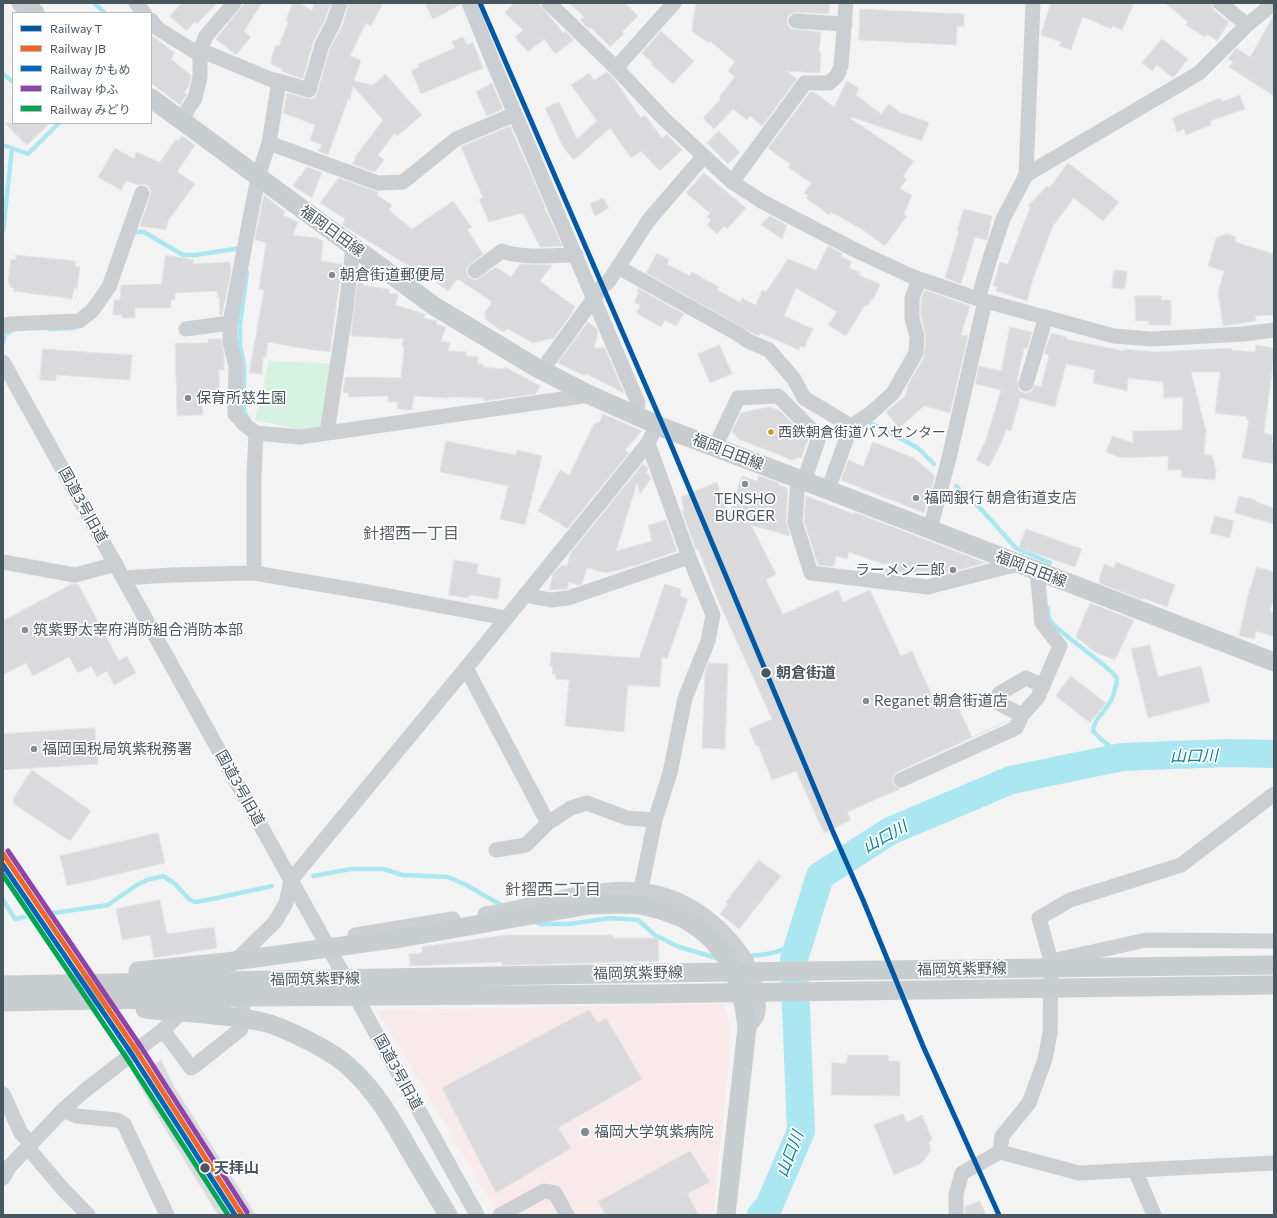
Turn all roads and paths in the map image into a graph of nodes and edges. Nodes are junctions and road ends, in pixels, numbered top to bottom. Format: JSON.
{"nodes":[{"id":1,"x":21,"y":3,"type":"edge"},
{"id":2,"x":136,"y":3,"type":"edge"},
{"id":3,"x":234,"y":3,"type":"edge"},
{"id":4,"x":340,"y":3,"type":"edge"},
{"id":5,"x":469,"y":3,"type":"edge"},
{"id":6,"x":549,"y":3,"type":"edge"},
{"id":7,"x":674,"y":3,"type":"edge"},
{"id":8,"x":846,"y":3,"type":"edge"},
{"id":9,"x":1032,"y":3,"type":"edge"},
{"id":10,"x":1220,"y":3,"type":"edge"},
{"id":11,"x":1274,"y":3,"type":"edge"},
{"id":12,"x":34,"y":12,"type":"edge"},
{"id":13,"x":143,"y":12,"type":"edge"},
{"id":14,"x":152,"y":21,"type":"edge"},
{"id":15,"x":796,"y":21,"type":"dead end"},
{"id":16,"x":844,"y":24,"type":"junction"},
{"id":17,"x":1247,"y":25,"type":"junction"},
{"id":18,"x":200,"y":53,"type":"junction"},
{"id":19,"x":616,"y":68,"type":"junction"},
{"id":20,"x":279,"y":80,"type":"junction"},
{"id":21,"x":152,"y":99,"type":"edge"},
{"id":22,"x":515,"y":114,"type":"junction"},
{"id":23,"x":181,"y":120,"type":"junction"},
{"id":24,"x":269,"y":143,"type":"junction"},
{"id":25,"x":703,"y":156,"type":"junction"},
{"id":26,"x":1026,"y":174,"type":"junction"},
{"id":27,"x":258,"y":177,"type":"junction"},
{"id":28,"x":732,"y":182,"type":"junction"},
{"id":29,"x":142,"y":194,"type":"dead end"},
{"id":30,"x":353,"y":247,"type":"junction"},
{"id":31,"x":576,"y":255,"type":"junction"},
{"id":32,"x":618,"y":267,"type":"junction"},
{"id":33,"x":475,"y":271,"type":"dead end"},
{"id":34,"x":919,"y":280,"type":"junction"},
{"id":35,"x":594,"y":300,"type":"junction"},
{"id":36,"x":982,"y":300,"type":"junction"},
{"id":37,"x":1046,"y":318,"type":"junction"},
{"id":38,"x":230,"y":323,"type":"junction"},
{"id":39,"x":3,"y":326,"type":"edge"},
{"id":40,"x":186,"y":328,"type":"dead end"},
{"id":41,"x":1274,"y":330,"type":"edge"},
{"id":42,"x":3,"y":362,"type":"edge"},
{"id":43,"x":542,"y":370,"type":"junction"},
{"id":44,"x":1026,"y":384,"type":"dead end"},
{"id":45,"x":590,"y":395,"type":"junction"},
{"id":46,"x":635,"y":416,"type":"junction"},
{"id":47,"x":657,"y":425,"type":"junction"},
{"id":48,"x":851,"y":426,"type":"junction"},
{"id":49,"x":256,"y":433,"type":"junction"},
{"id":50,"x":327,"y":433,"type":"junction"},
{"id":51,"x":648,"y":443,"type":"junction"},
{"id":52,"x":715,"y":447,"type":"junction"},
{"id":53,"x":801,"y":480,"type":"junction"},
{"id":54,"x":828,"y":490,"type":"junction"},
{"id":55,"x":930,"y":529,"type":"junction"},
{"id":56,"x":689,"y":558,"type":"junction"},
{"id":57,"x":3,"y":562,"type":"edge"},
{"id":58,"x":116,"y":564,"type":"junction"},
{"id":59,"x":1018,"y":564,"type":"junction"},
{"id":60,"x":1037,"y":572,"type":"junction"},
{"id":61,"x":254,"y":573,"type":"junction"},
{"id":62,"x":124,"y":578,"type":"junction"},
{"id":63,"x":525,"y":595,"type":"junction"},
{"id":64,"x":506,"y":618,"type":"junction"},
{"id":65,"x":1274,"y":662,"type":"edge"},
{"id":66,"x":466,"y":668,"type":"junction"},
{"id":67,"x":1043,"y":686,"type":"junction"},
{"id":68,"x":1022,"y":715,"type":"junction"},
{"id":69,"x":901,"y":780,"type":"dead end"},
{"id":70,"x":1274,"y":794,"type":"edge"},
{"id":71,"x":655,"y":820,"type":"junction"},
{"id":72,"x":548,"y":823,"type":"junction"},
{"id":73,"x":496,"y":850,"type":"dead end"},
{"id":74,"x":291,"y":880,"type":"junction"},
{"id":75,"x":641,"y":889,"type":"junction"},
{"id":76,"x":325,"y":940,"type":"junction"},
{"id":77,"x":1274,"y":941,"type":"edge"},
{"id":78,"x":1051,"y":961,"type":"junction"},
{"id":79,"x":1274,"y":965,"type":"edge"},
{"id":80,"x":215,"y":980,"type":"junction"},
{"id":81,"x":3,"y":985,"type":"edge"},
{"id":82,"x":1274,"y":985,"type":"edge"},
{"id":83,"x":68,"y":1001,"type":"junction"},
{"id":84,"x":3,"y":1002,"type":"edge"},
{"id":85,"x":747,"y":1028,"type":"junction"},
{"id":86,"x":163,"y":1030,"type":"junction"},
{"id":87,"x":3,"y":1094,"type":"edge"},
{"id":88,"x":63,"y":1110,"type":"junction"},
{"id":89,"x":29,"y":1146,"type":"junction"},
{"id":90,"x":1000,"y":1152,"type":"junction"},
{"id":91,"x":1274,"y":1163,"type":"edge"},
{"id":92,"x":1135,"y":1170,"type":"junction"},
{"id":93,"x":3,"y":1178,"type":"edge"},
{"id":94,"x":88,"y":1215,"type":"edge"},
{"id":95,"x":167,"y":1215,"type":"edge"},
{"id":96,"x":448,"y":1215,"type":"edge"},
{"id":97,"x":477,"y":1215,"type":"edge"},
{"id":98,"x":500,"y":1215,"type":"edge"},
{"id":99,"x":567,"y":1215,"type":"edge"},
{"id":100,"x":726,"y":1215,"type":"edge"},
{"id":101,"x":956,"y":1215,"type":"edge"},
{"id":102,"x":1154,"y":1215,"type":"edge"}],
"edges":[{"from":1,"to":12,"type":"main road"},
{"from":2,"to":13,"type":"street"},
{"from":3,"to":18,"type":"street"},
{"from":4,"to":20,"type":"street"},
{"from":5,"to":22,"type":"street"},
{"from":6,"to":19,"type":"street"},
{"from":7,"to":19,"type":"street"},
{"from":8,"to":16,"type":"street"},
{"from":9,"to":26,"type":"street"},
{"from":10,"to":17,"type":"street"},
{"from":11,"to":17,"type":"street"},
{"from":14,"to":18,"type":"street"},
{"from":15,"to":16,"type":"street"},
{"from":16,"to":28,"type":"street"},
{"from":17,"to":26,"type":"street"},
{"from":18,"to":20,"type":"street"},
{"from":18,"to":23,"type":"street"},
{"from":19,"to":25,"type":"street"},
{"from":20,"to":24,"type":"street"},
{"from":21,"to":23,"type":"main road","name":"福岡日田線"},
{"from":22,"to":24,"type":"street"},
{"from":22,"to":31,"type":"street"},
{"from":23,"to":27,"type":"main road","name":"福岡日田線"},
{"from":24,"to":27,"type":"street"},
{"from":25,"to":28,"type":"street"},
{"from":25,"to":32,"type":"street"},
{"from":26,"to":36,"type":"street"},
{"from":27,"to":30,"type":"main road","name":"福岡日田線"},
{"from":27,"to":38,"type":"street"},
{"from":28,"to":34,"type":"street"},
{"from":29,"to":39,"type":"street"},
{"from":30,"to":43,"type":"main road","name":"福岡日田線"},
{"from":30,"to":50,"type":"street"},
{"from":31,"to":33,"type":"street"},
{"from":31,"to":35,"type":"street"},
{"from":32,"to":35,"type":"street"},
{"from":32,"to":48,"type":"street"},
{"from":34,"to":36,"type":"street"},
{"from":34,"to":48,"type":"street"},
{"from":35,"to":43,"type":"street"},
{"from":35,"to":46,"type":"street"},
{"from":36,"to":37,"type":"street"},
{"from":36,"to":55,"type":"street"},
{"from":37,"to":41,"type":"street"},
{"from":37,"to":44,"type":"street"},
{"from":38,"to":40,"type":"street"},
{"from":38,"to":49,"type":"street"},
{"from":42,"to":58,"type":"street","name":"国道3号旧道"},
{"from":43,"to":45,"type":"main road","name":"福岡日田線"},
{"from":45,"to":46,"type":"main road","name":"福岡日田線"},
{"from":45,"to":50,"type":"street"},
{"from":46,"to":47,"type":"main road","name":"福岡日田線"},
{"from":47,"to":51,"type":"street"},
{"from":47,"to":52,"type":"main road","name":"福岡日田線"},
{"from":48,"to":54,"type":"street"},
{"from":49,"to":50,"type":"street"},
{"from":49,"to":61,"type":"street"},
{"from":51,"to":56,"type":"street"},
{"from":51,"to":63,"type":"street"},
{"from":52,"to":53,"type":"main road","name":"福岡日田線"},
{"from":52,"to":53,"type":"street"},
{"from":53,"to":54,"type":"main road","name":"福岡日田線"},
{"from":53,"to":59,"type":"street"},
{"from":54,"to":55,"type":"main road","name":"福岡日田線"},
{"from":55,"to":59,"type":"main road","name":"福岡日田線"},
{"from":56,"to":63,"type":"street"},
{"from":56,"to":71,"type":"street"},
{"from":57,"to":58,"type":"street"},
{"from":58,"to":62,"type":"street","name":"国道3号旧道"},
{"from":59,"to":60,"type":"main road","name":"福岡日田線"},
{"from":60,"to":65,"type":"main road","name":"福岡日田線"},
{"from":60,"to":67,"type":"street"},
{"from":61,"to":62,"type":"street"},
{"from":61,"to":64,"type":"street"},
{"from":62,"to":74,"type":"street","name":"国道3号旧道"},
{"from":63,"to":64,"type":"street"},
{"from":64,"to":66,"type":"street"},
{"from":66,"to":72,"type":"street"},
{"from":66,"to":74,"type":"street"},
{"from":67,"to":68,"type":"street"},
{"from":67,"to":68,"type":"street"},
{"from":68,"to":69,"type":"street"},
{"from":70,"to":78,"type":"street"},
{"from":71,"to":72,"type":"street"},
{"from":71,"to":75,"type":"street"},
{"from":72,"to":73,"type":"street"},
{"from":74,"to":76,"type":"street","name":"国道3号旧道"},
{"from":74,"to":80,"type":"street"},
{"from":75,"to":76,"type":"street"},
{"from":75,"to":85,"type":"street"},
{"from":76,"to":97,"type":"street","name":"国道3号旧道"},
{"from":77,"to":78,"type":"street"},
{"from":78,"to":90,"type":"street"},
{"from":79,"to":81,"type":"main road","name":"福岡筑紫野線","bridge":true},
{"from":80,"to":86,"type":"street"},
{"from":80,"to":86,"type":"street"},
{"from":81,"to":85,"type":"main road","bridge":true},
{"from":82,"to":83,"type":"main road","name":"福岡筑紫野線","bridge":true},
{"from":83,"to":84,"type":"main road","name":"福岡筑紫野線","bridge":true},
{"from":83,"to":96,"type":"main road","bridge":true},
{"from":85,"to":100,"type":"main road"},
{"from":86,"to":88,"type":"street"},
{"from":87,"to":89,"type":"street"},
{"from":88,"to":89,"type":"street"},
{"from":88,"to":95,"type":"street"},
{"from":89,"to":93,"type":"street"},
{"from":89,"to":94,"type":"street"},
{"from":90,"to":92,"type":"street"},
{"from":90,"to":101,"type":"street"},
{"from":91,"to":92,"type":"street"},
{"from":92,"to":102,"type":"street"},
{"from":98,"to":99,"type":"street"}]}
